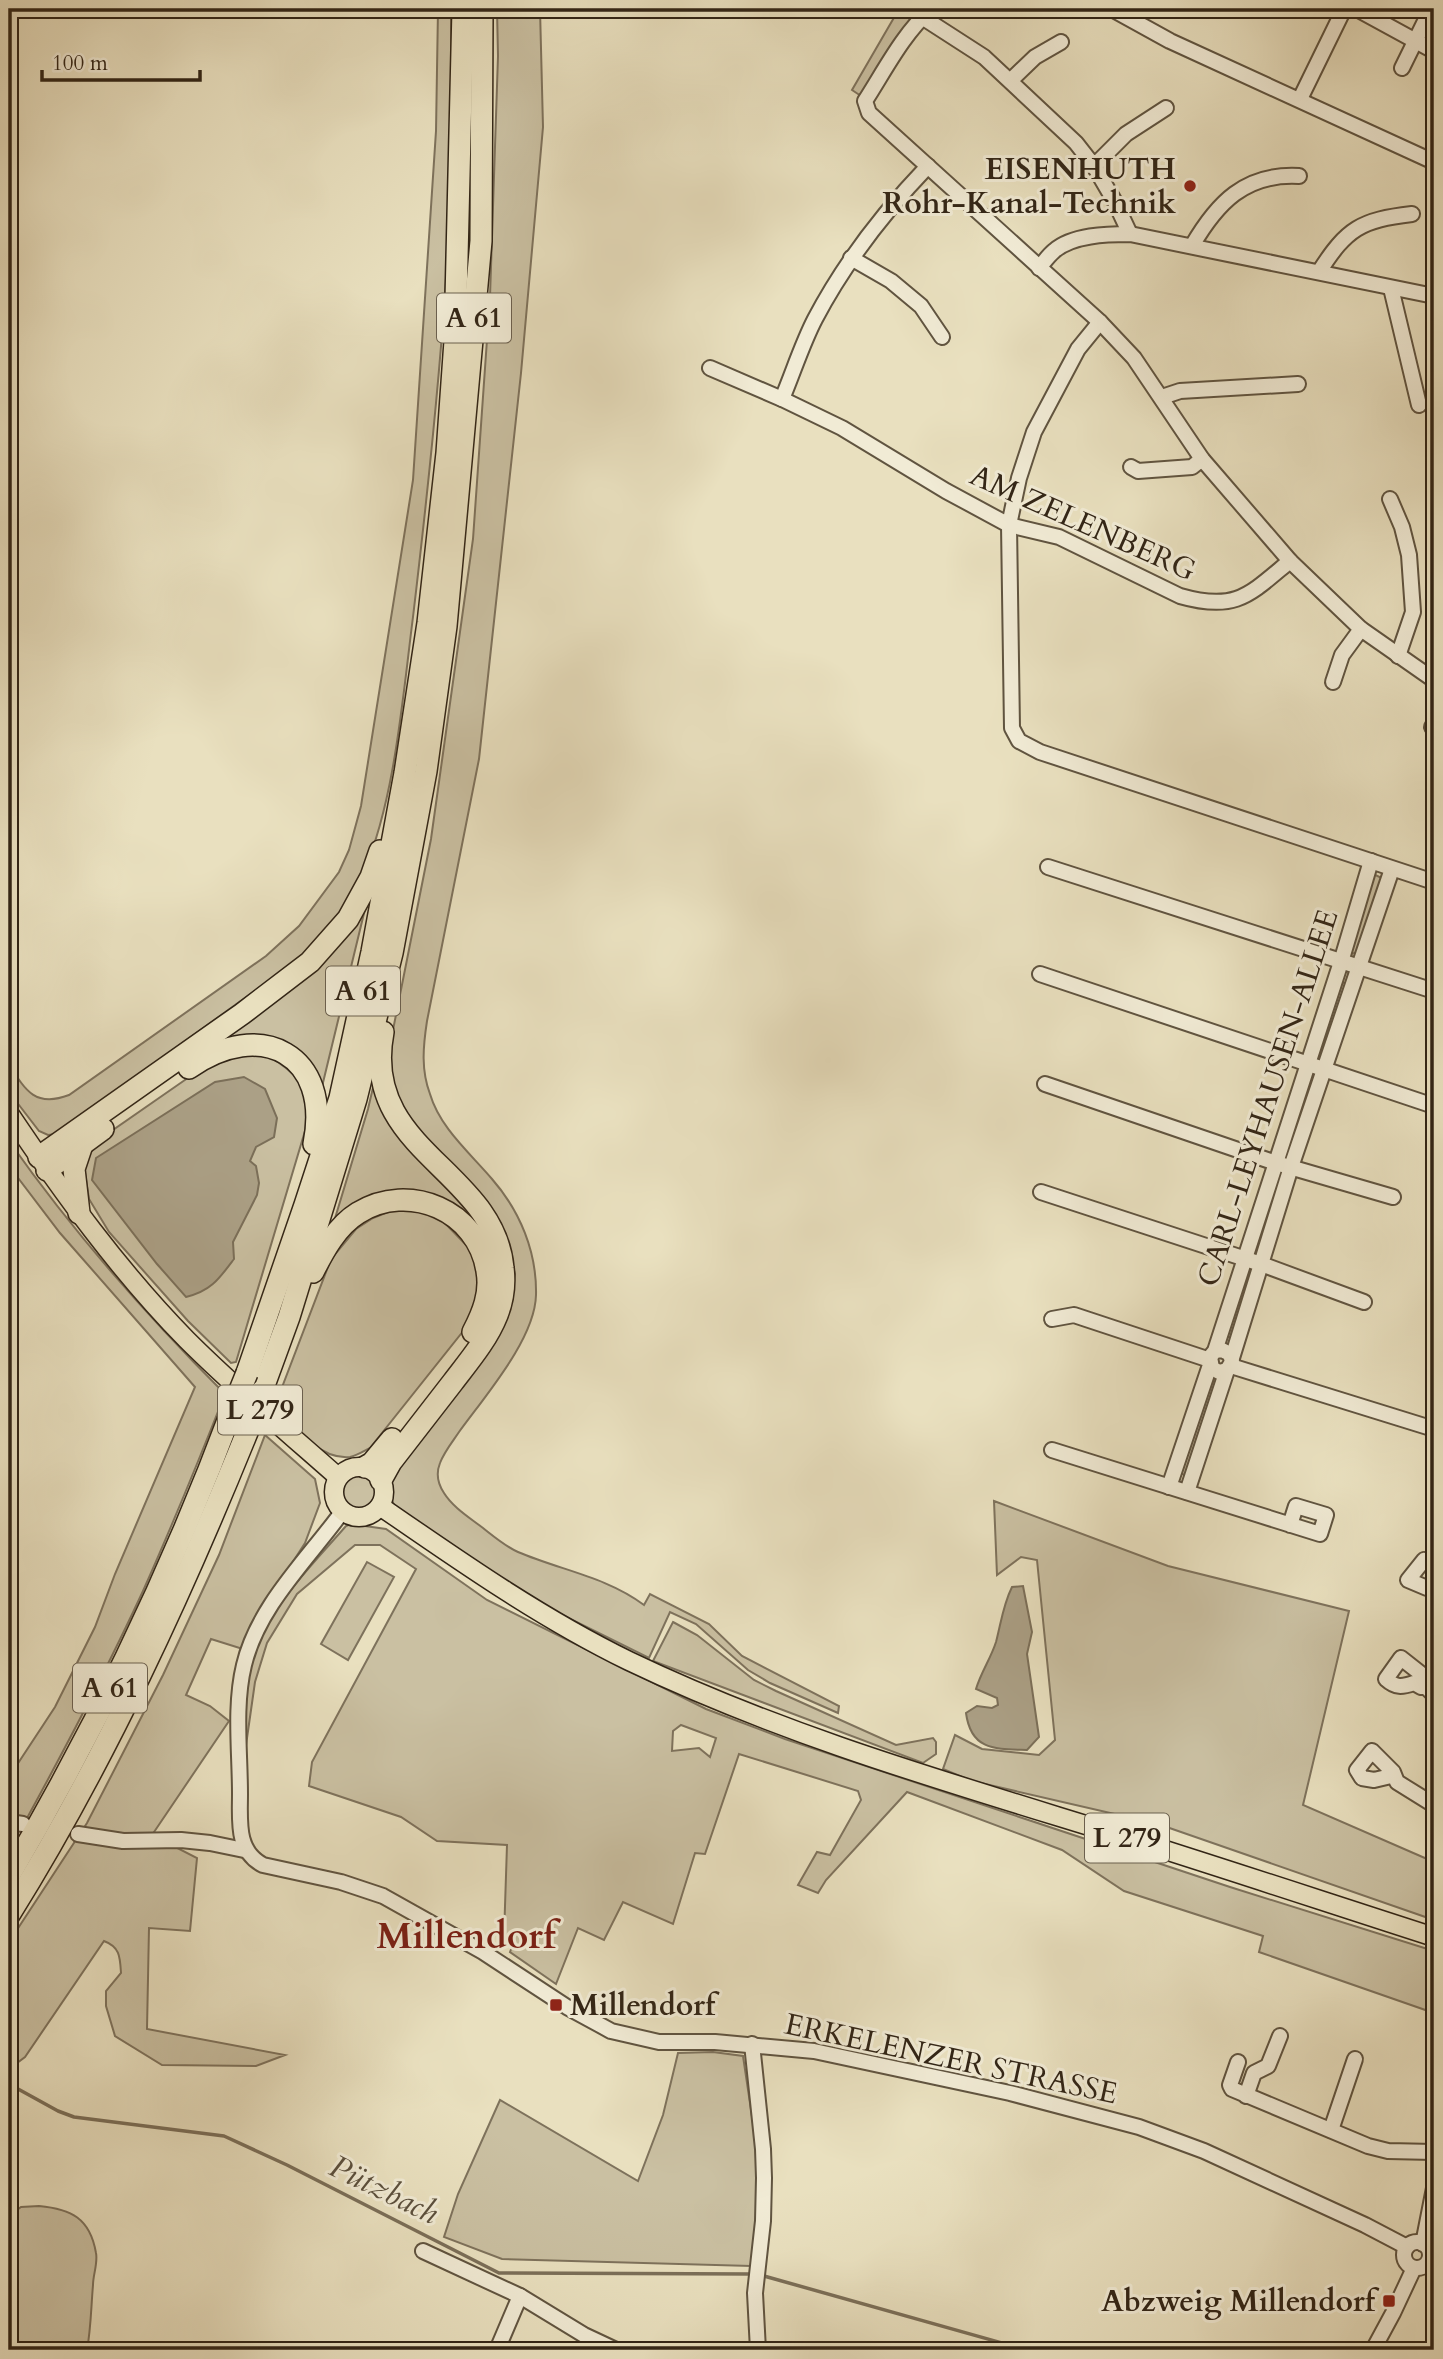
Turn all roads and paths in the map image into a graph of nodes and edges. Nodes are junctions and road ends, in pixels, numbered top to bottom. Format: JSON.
{"nodes":[{"id":1,"x":463,"y":9,"type":"edge"},
{"id":2,"x":482,"y":9,"type":"edge"},
{"id":3,"x":1112,"y":9,"type":"edge"},
{"id":4,"x":1344,"y":9,"type":"edge"},
{"id":5,"x":1357,"y":9,"type":"edge"},
{"id":6,"x":1431,"y":9,"type":"edge"},
{"id":7,"x":927,"y":13,"type":"edge"},
{"id":8,"x":1414,"y":41,"type":"junction"},
{"id":9,"x":1061,"y":42,"type":"dead end"},
{"id":10,"x":1434,"y":51,"type":"edge"},
{"id":11,"x":1402,"y":68,"type":"dead end"},
{"id":12,"x":1011,"y":80,"type":"junction"},
{"id":13,"x":1300,"y":99,"type":"junction"},
{"id":14,"x":1166,"y":108,"type":"dead end"},
{"id":15,"x":1434,"y":162,"type":"edge"},
{"id":16,"x":928,"y":166,"type":"junction"},
{"id":17,"x":1094,"y":166,"type":"junction"},
{"id":18,"x":1299,"y":176,"type":"dead end"},
{"id":19,"x":1412,"y":214,"type":"dead end"},
{"id":20,"x":1130,"y":234,"type":"junction"},
{"id":21,"x":1192,"y":246,"type":"junction"},
{"id":22,"x":851,"y":258,"type":"junction"},
{"id":23,"x":1039,"y":268,"type":"junction"},
{"id":24,"x":1319,"y":272,"type":"junction"},
{"id":25,"x":1391,"y":288,"type":"junction"},
{"id":26,"x":1434,"y":296,"type":"edge"},
{"id":27,"x":1100,"y":322,"type":"junction"},
{"id":28,"x":942,"y":337,"type":"dead end"},
{"id":29,"x":710,"y":368,"type":"dead end"},
{"id":30,"x":1298,"y":384,"type":"dead end"},
{"id":31,"x":1162,"y":397,"type":"junction"},
{"id":32,"x":782,"y":400,"type":"junction"},
{"id":33,"x":1419,"y":405,"type":"dead end"},
{"id":34,"x":1202,"y":459,"type":"junction"},
{"id":35,"x":1131,"y":467,"type":"dead end"},
{"id":36,"x":1390,"y":499,"type":"dead end"},
{"id":37,"x":1009,"y":526,"type":"junction"},
{"id":38,"x":1290,"y":561,"type":"junction"},
{"id":39,"x":1361,"y":629,"type":"junction"},
{"id":40,"x":1398,"y":656,"type":"junction"},
{"id":41,"x":1434,"y":680,"type":"edge"},
{"id":42,"x":1333,"y":682,"type":"dead end"},
{"id":43,"x":405,"y":773,"type":"junction"},
{"id":44,"x":1371,"y":860,"type":"junction"},
{"id":45,"x":1048,"y":867,"type":"dead end"},
{"id":46,"x":1392,"y":869,"type":"junction"},
{"id":47,"x":1434,"y":882,"type":"edge"},
{"id":48,"x":392,"y":953,"type":"junction"},
{"id":49,"x":1341,"y":961,"type":"junction"},
{"id":50,"x":1359,"y":967,"type":"junction"},
{"id":51,"x":1040,"y":974,"type":"dead end"},
{"id":52,"x":1434,"y":991,"type":"edge"},
{"id":53,"x":1307,"y":1063,"type":"junction"},
{"id":54,"x":1324,"y":1068,"type":"junction"},
{"id":55,"x":1045,"y":1084,"type":"dead end"},
{"id":56,"x":1434,"y":1105,"type":"edge"},
{"id":57,"x":9,"y":1113,"type":"edge"},
{"id":58,"x":82,"y":1145,"type":"junction"},
{"id":59,"x":43,"y":1163,"type":"junction"},
{"id":60,"x":1276,"y":1163,"type":"junction"},
{"id":61,"x":1291,"y":1167,"type":"junction"},
{"id":62,"x":1041,"y":1192,"type":"dead end"},
{"id":63,"x":1393,"y":1197,"type":"dead end"},
{"id":64,"x":305,"y":1205,"type":"junction"},
{"id":65,"x":79,"y":1213,"type":"junction"},
{"id":66,"x":1245,"y":1259,"type":"junction"},
{"id":67,"x":1261,"y":1264,"type":"junction"},
{"id":68,"x":1364,"y":1302,"type":"dead end"},
{"id":69,"x":289,"y":1317,"type":"junction"},
{"id":70,"x":1052,"y":1319,"type":"dead end"},
{"id":71,"x":1212,"y":1359,"type":"junction"},
{"id":72,"x":1230,"y":1365,"type":"junction"},
{"id":73,"x":1434,"y":1429,"type":"edge"},
{"id":74,"x":1052,"y":1450,"type":"dead end"},
{"id":75,"x":373,"y":1474,"type":"junction"},
{"id":76,"x":338,"y":1476,"type":"junction"},
{"id":77,"x":1169,"y":1487,"type":"junction"},
{"id":78,"x":1186,"y":1492,"type":"junction"},
{"id":79,"x":380,"y":1506,"type":"junction"},
{"id":80,"x":342,"y":1512,"type":"junction"},
{"id":81,"x":1290,"y":1525,"type":"dead end"},
{"id":82,"x":1434,"y":1566,"type":"edge"},
{"id":83,"x":1434,"y":1587,"type":"edge"},
{"id":84,"x":1422,"y":1683,"type":"dead end"},
{"id":85,"x":1434,"y":1695,"type":"edge"},
{"id":86,"x":1393,"y":1772,"type":"dead end"},
{"id":87,"x":1434,"y":1805,"type":"edge"},
{"id":88,"x":78,"y":1834,"type":"dead end"},
{"id":89,"x":244,"y":1850,"type":"junction"},
{"id":90,"x":9,"y":1876,"type":"edge"},
{"id":91,"x":9,"y":1915,"type":"edge"},
{"id":92,"x":1434,"y":1937,"type":"edge"},
{"id":93,"x":1280,"y":2036,"type":"dead end"},
{"id":94,"x":752,"y":2045,"type":"junction"},
{"id":95,"x":1355,"y":2059,"type":"dead end"},
{"id":96,"x":1238,"y":2062,"type":"dead end"},
{"id":97,"x":1247,"y":2096,"type":"junction"},
{"id":98,"x":1331,"y":2130,"type":"junction"},
{"id":99,"x":1434,"y":2152,"type":"edge"},
{"id":100,"x":1434,"y":2188,"type":"edge"},
{"id":101,"x":1423,"y":2244,"type":"junction"},
{"id":102,"x":1408,"y":2247,"type":"junction"},
{"id":103,"x":423,"y":2251,"type":"dead end"},
{"id":104,"x":1425,"y":2267,"type":"edge"},
{"id":105,"x":520,"y":2296,"type":"junction"},
{"id":106,"x":497,"y":2350,"type":"edge"},
{"id":107,"x":616,"y":2350,"type":"edge"},
{"id":108,"x":758,"y":2350,"type":"edge"},
{"id":109,"x":1373,"y":2350,"type":"edge"}],
"edges":[{"from":1,"to":43,"type":"highway","number":"A 61"},
{"from":2,"to":48,"type":"highway","number":"A 61"},
{"from":3,"to":13,"type":"street"},
{"from":4,"to":13,"type":"street"},
{"from":5,"to":8,"type":"street"},
{"from":6,"to":8,"type":"street"},
{"from":7,"to":12,"type":"street"},
{"from":7,"to":16,"type":"street"},
{"from":8,"to":10,"type":"street"},
{"from":8,"to":11,"type":"street"},
{"from":9,"to":12,"type":"street"},
{"from":12,"to":17,"type":"street"},
{"from":13,"to":15,"type":"street"},
{"from":14,"to":17,"type":"street"},
{"from":16,"to":22,"type":"street"},
{"from":16,"to":23,"type":"street"},
{"from":17,"to":20,"type":"street"},
{"from":18,"to":21,"type":"street"},
{"from":19,"to":24,"type":"street"},
{"from":20,"to":21,"type":"street"},
{"from":20,"to":23,"type":"street"},
{"from":21,"to":24,"type":"street"},
{"from":22,"to":28,"type":"street"},
{"from":22,"to":32,"type":"street"},
{"from":23,"to":27,"type":"street"},
{"from":24,"to":25,"type":"street"},
{"from":25,"to":26,"type":"street"},
{"from":25,"to":33,"type":"street"},
{"from":27,"to":31,"type":"street"},
{"from":27,"to":37,"type":"street"},
{"from":29,"to":32,"type":"street","name":"AM ZELENBERG"},
{"from":30,"to":31,"type":"street"},
{"from":31,"to":34,"type":"street"},
{"from":32,"to":37,"type":"street","name":"AM ZELENBERG"},
{"from":34,"to":35,"type":"street"},
{"from":34,"to":38,"type":"street"},
{"from":36,"to":40,"type":"street"},
{"from":37,"to":38,"type":"street","name":"AM ZELENBERG"},
{"from":37,"to":44,"type":"street"},
{"from":38,"to":39,"type":"street"},
{"from":39,"to":40,"type":"street"},
{"from":39,"to":42,"type":"street"},
{"from":40,"to":41,"type":"street"},
{"from":43,"to":59,"type":"highway"},
{"from":43,"to":64,"type":"highway","number":"A 61"},
{"from":44,"to":46,"type":"street"},
{"from":44,"to":49,"type":"street","name":"CARL-LEYHAUSEN-ALLEE"},
{"from":45,"to":49,"type":"street"},
{"from":46,"to":47,"type":"street"},
{"from":46,"to":50,"type":"street","name":"CARL-LEYHAUSEN-ALLEE"},
{"from":48,"to":69,"type":"highway","number":"A 61"},
{"from":48,"to":75,"type":"highway"},
{"from":49,"to":50,"type":"street"},
{"from":49,"to":53,"type":"street","name":"CARL-LEYHAUSEN-ALLEE"},
{"from":50,"to":52,"type":"street"},
{"from":50,"to":54,"type":"street","name":"CARL-LEYHAUSEN-ALLEE"},
{"from":51,"to":53,"type":"street"},
{"from":53,"to":54,"type":"street"},
{"from":53,"to":60,"type":"street","name":"CARL-LEYHAUSEN-ALLEE"},
{"from":54,"to":56,"type":"street"},
{"from":54,"to":61,"type":"street","name":"CARL-LEYHAUSEN-ALLEE"},
{"from":55,"to":60,"type":"street"},
{"from":57,"to":59,"type":"main road","number":"L 279"},
{"from":58,"to":59,"type":"highway"},
{"from":58,"to":64,"type":"highway"},
{"from":58,"to":65,"type":"highway"},
{"from":59,"to":65,"type":"main road","number":"L 279"},
{"from":60,"to":61,"type":"street"},
{"from":60,"to":66,"type":"street","name":"CARL-LEYHAUSEN-ALLEE"},
{"from":61,"to":63,"type":"street"},
{"from":61,"to":67,"type":"street","name":"CARL-LEYHAUSEN-ALLEE"},
{"from":62,"to":66,"type":"street"},
{"from":64,"to":90,"type":"highway","number":"A 61","bridge":true},
{"from":65,"to":76,"type":"main road","number":"L 279"},
{"from":66,"to":67,"type":"street"},
{"from":66,"to":71,"type":"street","name":"CARL-LEYHAUSEN-ALLEE"},
{"from":67,"to":68,"type":"street"},
{"from":67,"to":72,"type":"street","name":"CARL-LEYHAUSEN-ALLEE"},
{"from":69,"to":75,"type":"highway"},
{"from":69,"to":91,"type":"highway","number":"A 61","bridge":true},
{"from":70,"to":71,"type":"street"},
{"from":71,"to":72,"type":"street"},
{"from":71,"to":77,"type":"street","name":"CARL-LEYHAUSEN-ALLEE"},
{"from":72,"to":73,"type":"street"},
{"from":72,"to":78,"type":"street","name":"CARL-LEYHAUSEN-ALLEE"},
{"from":74,"to":77,"type":"street"},
{"from":75,"to":76,"type":"main road"},
{"from":75,"to":79,"type":"main road"},
{"from":76,"to":80,"type":"main road"},
{"from":77,"to":78,"type":"street"},
{"from":78,"to":81,"type":"street"},
{"from":79,"to":80,"type":"main road"},
{"from":79,"to":92,"type":"main road","number":"L 279"},
{"from":80,"to":89,"type":"street"},
{"from":82,"to":83,"type":"street"},
{"from":84,"to":85,"type":"street"},
{"from":86,"to":87,"type":"street"},
{"from":88,"to":89,"type":"street","name":"ERKELENZER STRASSE"},
{"from":89,"to":94,"type":"street","name":"ERKELENZER STRASSE"},
{"from":93,"to":97,"type":"street"},
{"from":94,"to":102,"type":"street","name":"ERKELENZER STRASSE"},
{"from":94,"to":108,"type":"street"},
{"from":95,"to":98,"type":"street"},
{"from":96,"to":97,"type":"street"},
{"from":97,"to":98,"type":"street"},
{"from":98,"to":99,"type":"street"},
{"from":100,"to":101,"type":"street"},
{"from":101,"to":102,"type":"street"},
{"from":101,"to":104,"type":"street"},
{"from":102,"to":104,"type":"street"},
{"from":103,"to":105,"type":"street"},
{"from":104,"to":109,"type":"street"},
{"from":105,"to":106,"type":"street"},
{"from":105,"to":107,"type":"street"}]}
